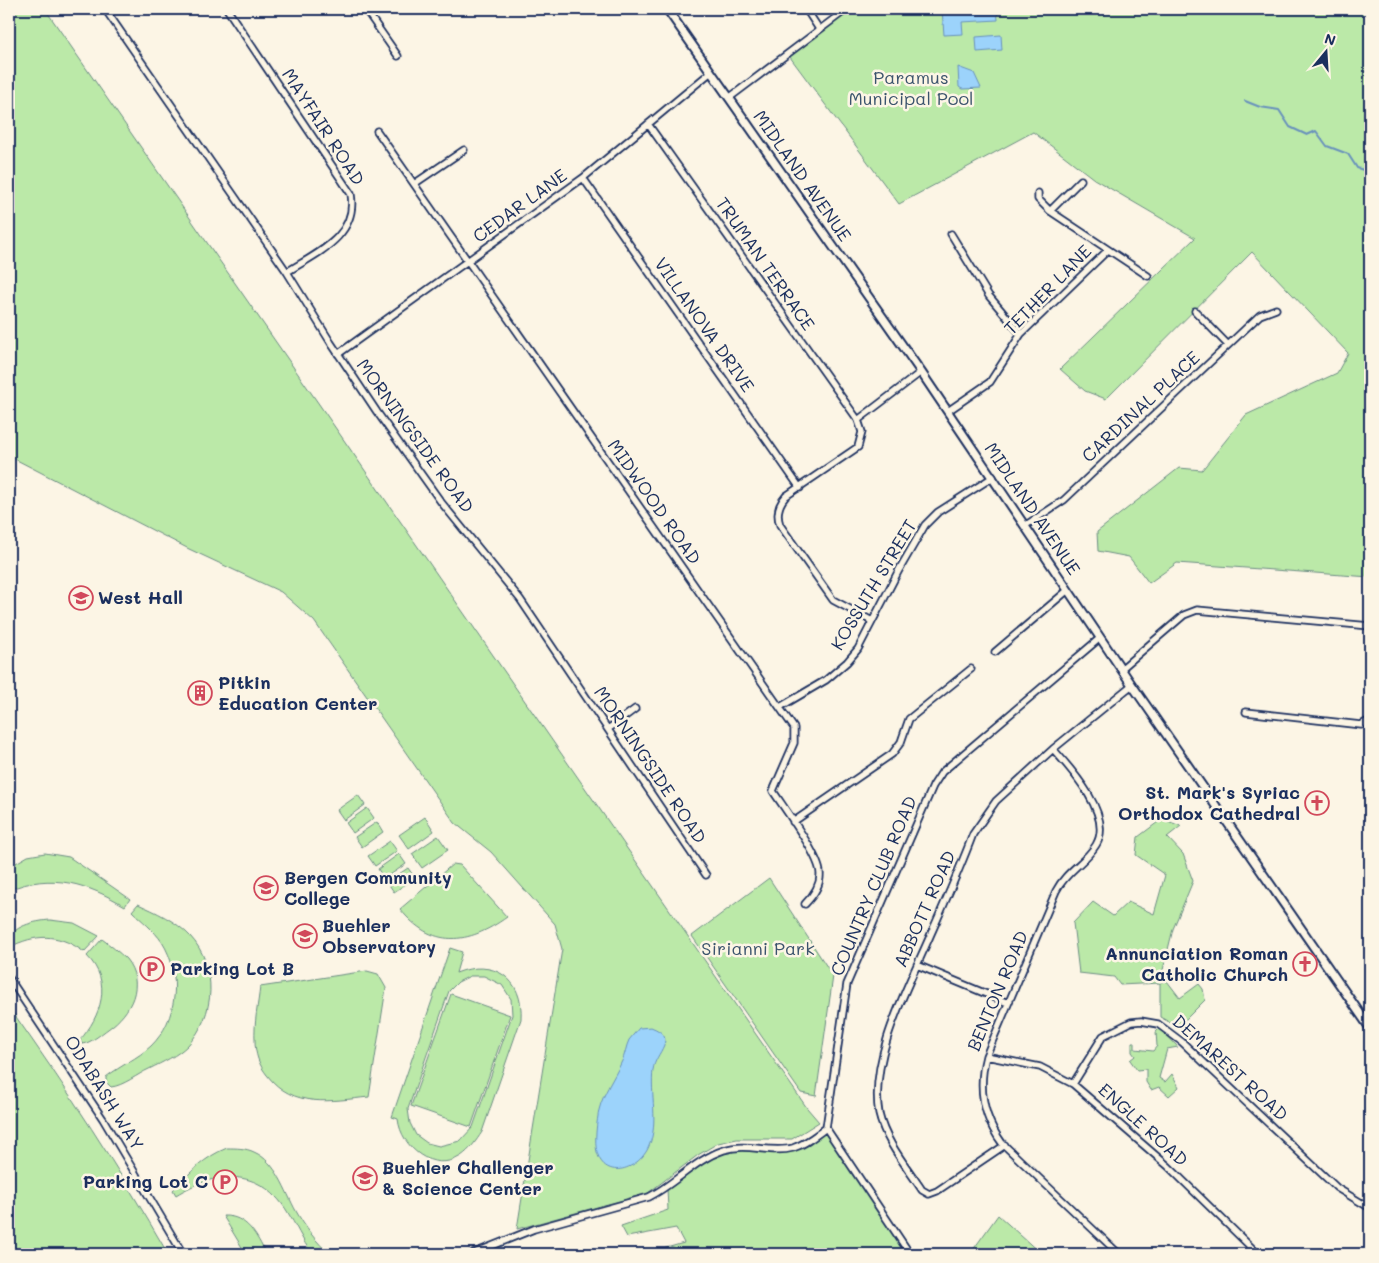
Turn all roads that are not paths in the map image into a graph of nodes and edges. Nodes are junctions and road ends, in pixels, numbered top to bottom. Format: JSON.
{"nodes":[{"id":1,"x":105,"y":9,"type":"edge"},
{"id":2,"x":227,"y":9,"type":"edge"},
{"id":3,"x":365,"y":9,"type":"edge"},
{"id":4,"x":667,"y":9,"type":"edge"},
{"id":5,"x":806,"y":9,"type":"edge"},
{"id":6,"x":847,"y":9,"type":"edge"},
{"id":7,"x":819,"y":29,"type":"junction"},
{"id":8,"x":398,"y":56,"type":"dead end"},
{"id":9,"x":711,"y":72,"type":"junction"},
{"id":10,"x":729,"y":98,"type":"junction"},
{"id":11,"x":648,"y":124,"type":"junction"},
{"id":12,"x":377,"y":131,"type":"dead end"},
{"id":13,"x":464,"y":150,"type":"dead end"},
{"id":14,"x":583,"y":178,"type":"junction"},
{"id":15,"x":1081,"y":180,"type":"dead end"},
{"id":16,"x":414,"y":184,"type":"junction"},
{"id":17,"x":1038,"y":193,"type":"dead end"},
{"id":18,"x":1050,"y":211,"type":"junction"},
{"id":19,"x":951,"y":234,"type":"dead end"},
{"id":20,"x":1107,"y":251,"type":"junction"},
{"id":21,"x":469,"y":261,"type":"junction"},
{"id":22,"x":287,"y":272,"type":"junction"},
{"id":23,"x":1148,"y":276,"type":"dead end"},
{"id":24,"x":1276,"y":309,"type":"dead end"},
{"id":25,"x":1195,"y":311,"type":"dead end"},
{"id":26,"x":1021,"y":334,"type":"junction"},
{"id":27,"x":1228,"y":345,"type":"junction"},
{"id":28,"x":338,"y":354,"type":"junction"},
{"id":29,"x":921,"y":372,"type":"junction"},
{"id":30,"x":948,"y":411,"type":"junction"},
{"id":31,"x":858,"y":420,"type":"junction"},
{"id":32,"x":993,"y":477,"type":"junction"},
{"id":33,"x":800,"y":488,"type":"junction"},
{"id":34,"x":1026,"y":525,"type":"junction"},
{"id":35,"x":1068,"y":590,"type":"junction"},
{"id":36,"x":872,"y":621,"type":"junction"},
{"id":37,"x":1370,"y":626,"type":"edge"},
{"id":38,"x":1100,"y":638,"type":"junction"},
{"id":39,"x":995,"y":652,"type":"dead end"},
{"id":40,"x":971,"y":669,"type":"dead end"},
{"id":41,"x":1121,"y":669,"type":"junction"},
{"id":42,"x":1132,"y":685,"type":"junction"},
{"id":43,"x":780,"y":707,"type":"junction"},
{"id":44,"x":635,"y":709,"type":"dead end"},
{"id":45,"x":1246,"y":712,"type":"dead end"},
{"id":46,"x":1370,"y":720,"type":"edge"},
{"id":47,"x":608,"y":729,"type":"junction"},
{"id":48,"x":1053,"y":749,"type":"junction"},
{"id":49,"x":792,"y":822,"type":"junction"},
{"id":50,"x":706,"y":875,"type":"dead end"},
{"id":51,"x":805,"y":904,"type":"dead end"},
{"id":52,"x":917,"y":965,"type":"junction"},
{"id":53,"x":9,"y":978,"type":"edge"},
{"id":54,"x":1008,"y":1004,"type":"junction"},
{"id":55,"x":1370,"y":1028,"type":"edge"},
{"id":56,"x":986,"y":1056,"type":"junction"},
{"id":57,"x":1073,"y":1084,"type":"junction"},
{"id":58,"x":826,"y":1128,"type":"junction"},
{"id":59,"x":1005,"y":1145,"type":"junction"},
{"id":60,"x":1370,"y":1208,"type":"edge"},
{"id":61,"x":183,"y":1254,"type":"edge"},
{"id":62,"x":472,"y":1254,"type":"edge"},
{"id":63,"x":910,"y":1254,"type":"edge"},
{"id":64,"x":1119,"y":1254,"type":"edge"},
{"id":65,"x":1258,"y":1254,"type":"edge"}],
"edges":[{"from":1,"to":22,"type":"street","name":"MORNINGSIDE ROAD"},
{"from":2,"to":22,"type":"street","name":"MAYFAIR ROAD"},
{"from":3,"to":8,"type":"street"},
{"from":4,"to":9,"type":"street","name":"MIDLAND AVENUE"},
{"from":5,"to":7,"type":"street"},
{"from":6,"to":7,"type":"street"},
{"from":7,"to":10,"type":"street"},
{"from":9,"to":10,"type":"street","name":"MIDLAND AVENUE"},
{"from":9,"to":11,"type":"street","name":"CEDAR LANE"},
{"from":10,"to":29,"type":"street","name":"MIDLAND AVENUE"},
{"from":11,"to":14,"type":"street","name":"CEDAR LANE"},
{"from":11,"to":31,"type":"street","name":"TRUMAN TERRACE"},
{"from":12,"to":16,"type":"street","name":"MIDWOOD ROAD"},
{"from":13,"to":16,"type":"street"},
{"from":14,"to":21,"type":"street","name":"CEDAR LANE"},
{"from":14,"to":33,"type":"street","name":"VILLANOVA DRIVE"},
{"from":15,"to":18,"type":"street"},
{"from":16,"to":21,"type":"street","name":"MIDWOOD ROAD"},
{"from":17,"to":18,"type":"street"},
{"from":18,"to":20,"type":"street"},
{"from":19,"to":26,"type":"street"},
{"from":20,"to":23,"type":"street"},
{"from":20,"to":26,"type":"street","name":"TETHER LANE"},
{"from":21,"to":28,"type":"street","name":"CEDAR LANE"},
{"from":21,"to":43,"type":"street","name":"MIDWOOD ROAD"},
{"from":22,"to":28,"type":"street","name":"MORNINGSIDE ROAD"},
{"from":24,"to":27,"type":"street","name":"CARDINAL PLACE"},
{"from":25,"to":27,"type":"street"},
{"from":26,"to":30,"type":"street","name":"TETHER LANE"},
{"from":27,"to":34,"type":"street","name":"CARDINAL PLACE"},
{"from":28,"to":47,"type":"street","name":"MORNINGSIDE ROAD"},
{"from":29,"to":30,"type":"street","name":"MIDLAND AVENUE"},
{"from":29,"to":31,"type":"street"},
{"from":30,"to":32,"type":"street","name":"MIDLAND AVENUE"},
{"from":31,"to":33,"type":"street"},
{"from":32,"to":34,"type":"street","name":"MIDLAND AVENUE"},
{"from":32,"to":36,"type":"street","name":"KOSSUTH STREET"},
{"from":33,"to":36,"type":"street"},
{"from":34,"to":35,"type":"street","name":"MIDLAND AVENUE"},
{"from":35,"to":38,"type":"street","name":"MIDLAND AVENUE"},
{"from":35,"to":39,"type":"street"},
{"from":36,"to":43,"type":"street","name":"KOSSUTH STREET"},
{"from":37,"to":41,"type":"street"},
{"from":38,"to":41,"type":"street","name":"MIDLAND AVENUE"},
{"from":38,"to":58,"type":"street","name":"COUNTRY CLUB ROAD"},
{"from":40,"to":49,"type":"street"},
{"from":41,"to":42,"type":"street","name":"MIDLAND AVENUE"},
{"from":42,"to":48,"type":"street","name":"ABBOTT ROAD"},
{"from":42,"to":55,"type":"street","name":"MIDLAND AVENUE"},
{"from":43,"to":49,"type":"street","name":"MIDWOOD ROAD"},
{"from":44,"to":47,"type":"street"},
{"from":45,"to":46,"type":"street"},
{"from":47,"to":50,"type":"street","name":"MORNINGSIDE ROAD"},
{"from":48,"to":52,"type":"street","name":"ABBOTT ROAD"},
{"from":48,"to":54,"type":"street","name":"BENTON ROAD"},
{"from":49,"to":51,"type":"street","name":"MIDWOOD ROAD"},
{"from":52,"to":54,"type":"street"},
{"from":52,"to":59,"type":"street","name":"ABBOTT ROAD"},
{"from":53,"to":61,"type":"street","name":"ODABASH WAY"},
{"from":54,"to":56,"type":"street","name":"BENTON ROAD"},
{"from":56,"to":57,"type":"street","name":"ENGLE ROAD"},
{"from":56,"to":59,"type":"street","name":"BENTON ROAD"},
{"from":57,"to":60,"type":"street","name":"DEMAREST ROAD"},
{"from":57,"to":65,"type":"street","name":"ENGLE ROAD"},
{"from":58,"to":62,"type":"street"},
{"from":58,"to":63,"type":"street"},
{"from":59,"to":64,"type":"street","name":"BENTON ROAD"}]}
